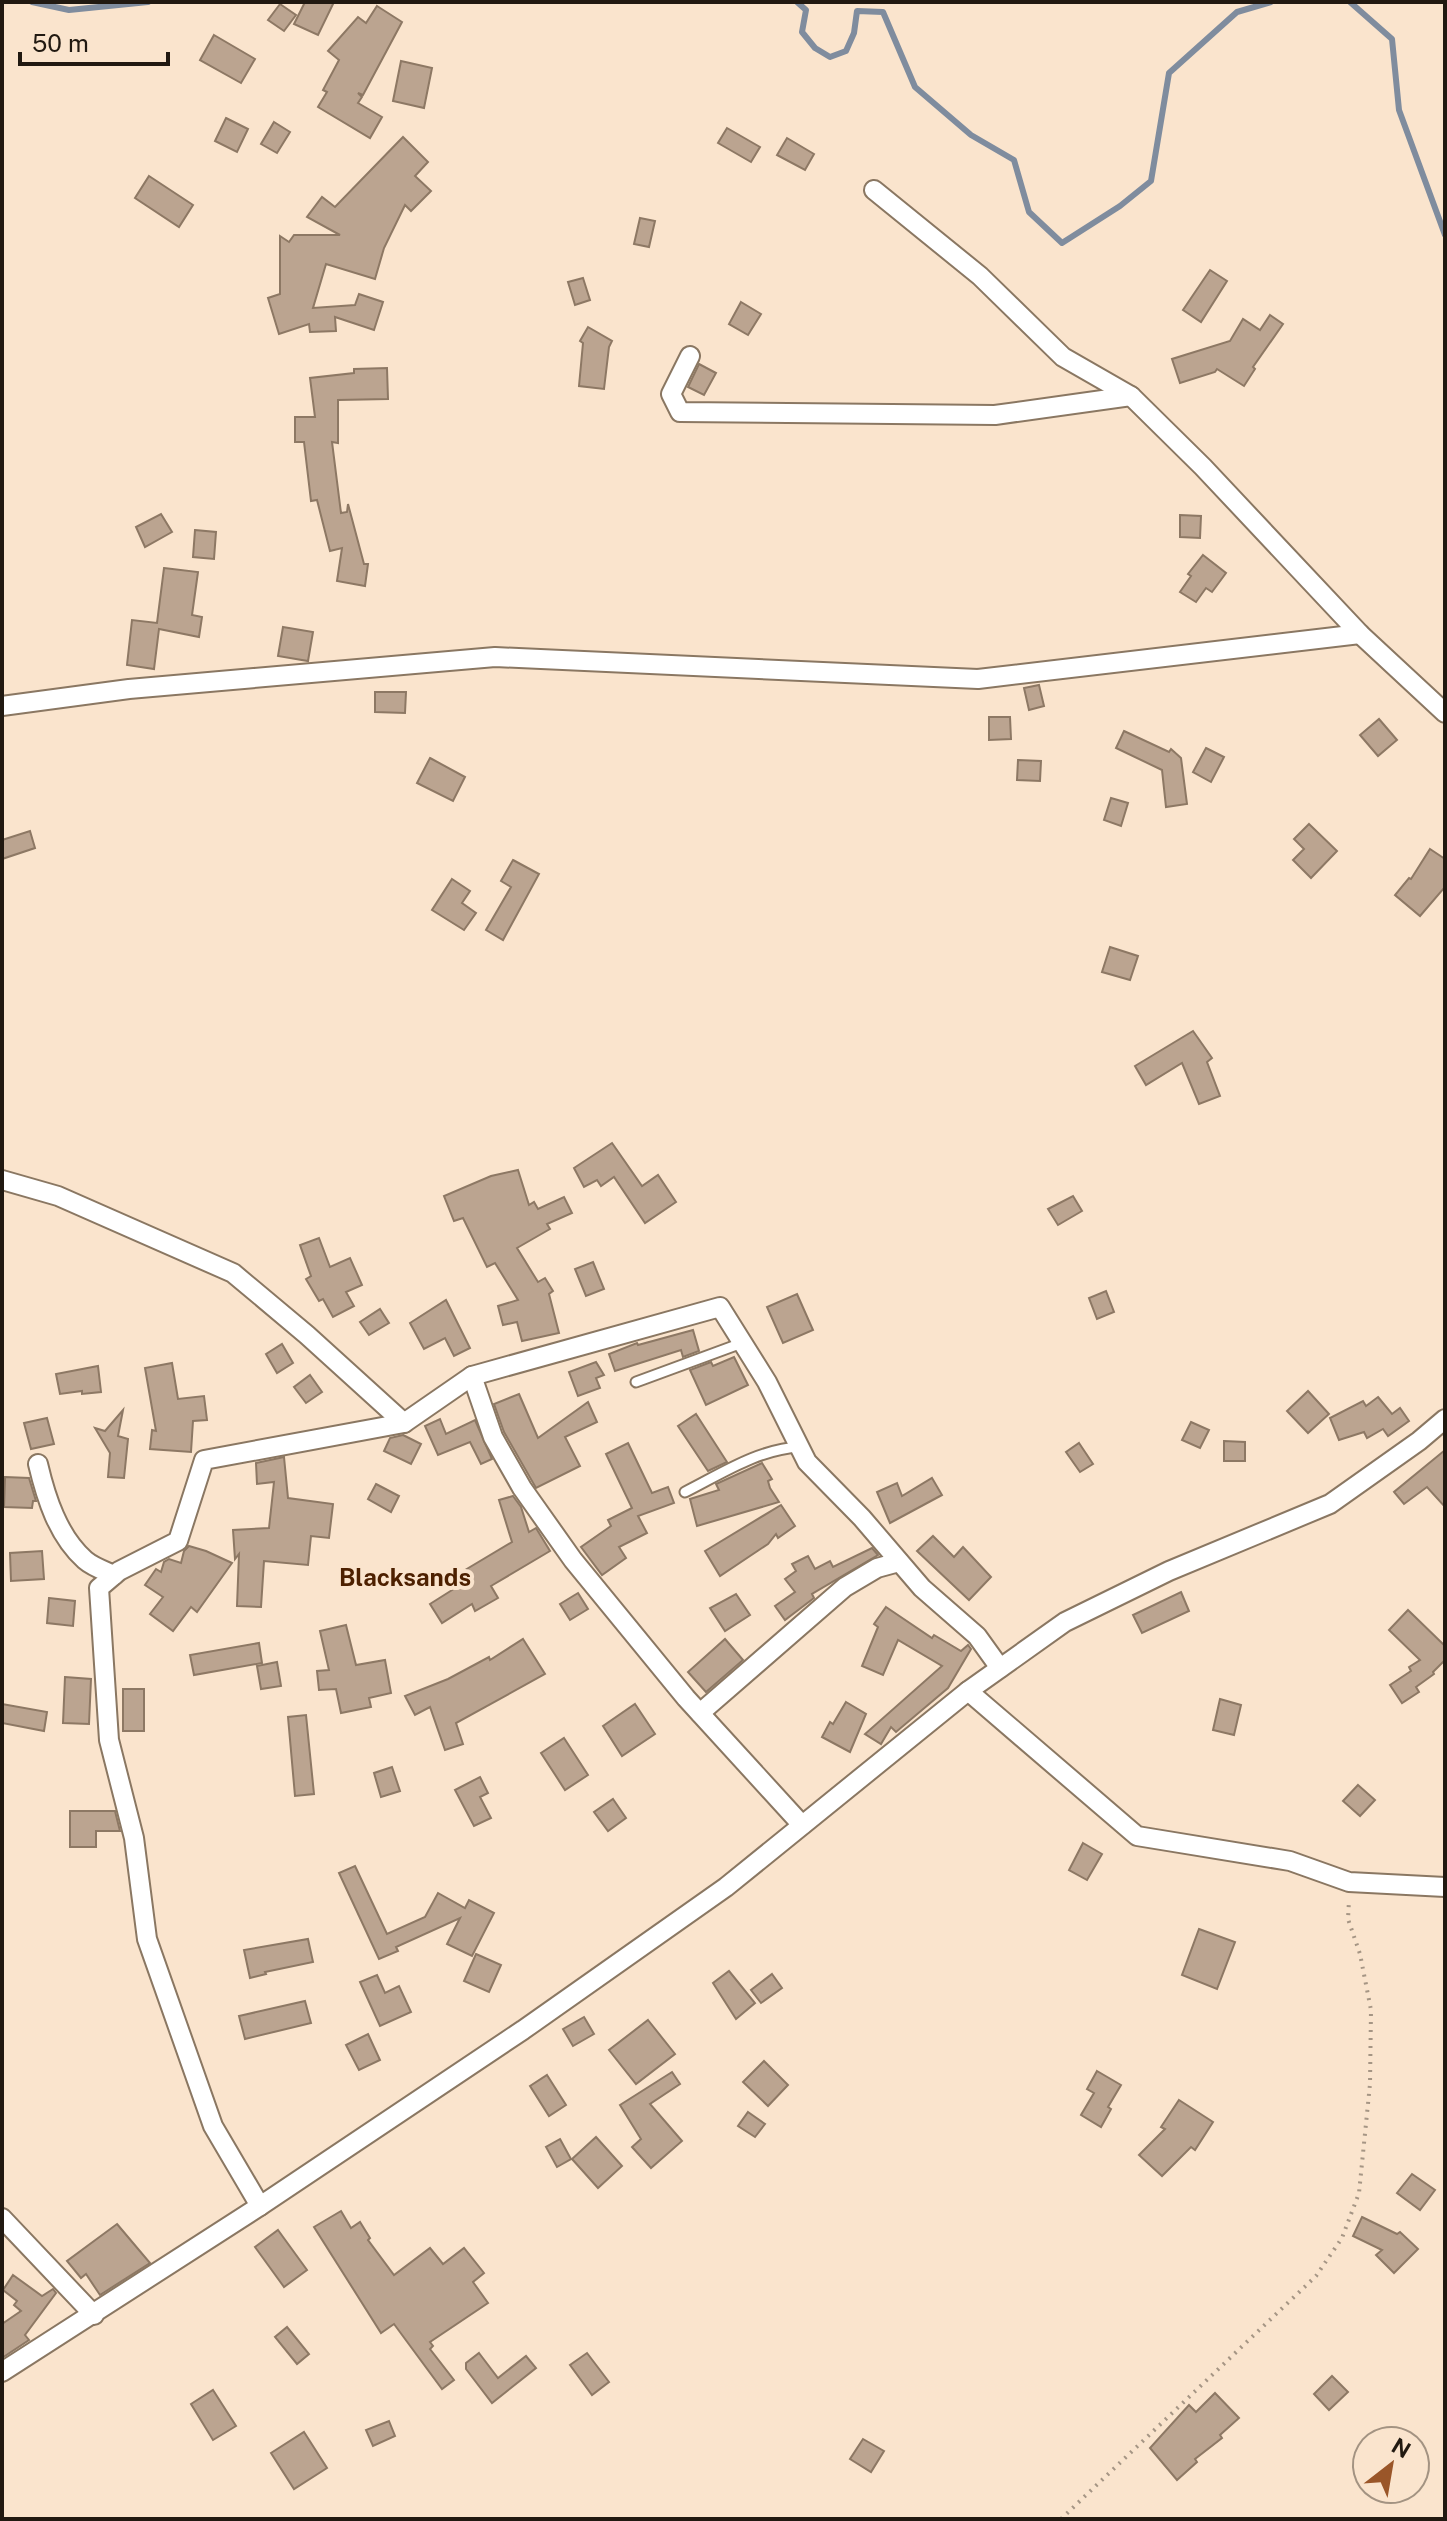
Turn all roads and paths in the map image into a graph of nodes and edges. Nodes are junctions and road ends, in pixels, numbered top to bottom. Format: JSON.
{"nodes":[{"id":1,"x":874,"y":190,"type":"dead end"},
{"id":2,"x":690,"y":356,"type":"dead end"},
{"id":3,"x":1131,"y":396,"type":"junction"},
{"id":4,"x":1360,"y":634,"type":"junction"},
{"id":5,"x":2,"y":706,"type":"edge"},
{"id":6,"x":1445,"y":713,"type":"edge"},
{"id":7,"x":2,"y":1180,"type":"edge"},
{"id":8,"x":742,"y":1343,"type":"junction"},
{"id":9,"x":472,"y":1376,"type":"junction"},
{"id":10,"x":636,"y":1382,"type":"dead end"},
{"id":11,"x":1445,"y":1419,"type":"edge"},
{"id":12,"x":404,"y":1423,"type":"junction"},
{"id":13,"x":800,"y":1447,"type":"junction"},
{"id":14,"x":38,"y":1464,"type":"dead end"},
{"id":15,"x":685,"y":1492,"type":"dead end"},
{"id":16,"x":899,"y":1562,"type":"junction"},
{"id":17,"x":114,"y":1575,"type":"junction"},
{"id":18,"x":1000,"y":1668,"type":"junction"},
{"id":19,"x":968,"y":1691,"type":"junction"},
{"id":20,"x":700,"y":1713,"type":"junction"},
{"id":21,"x":802,"y":1825,"type":"junction"},
{"id":22,"x":1349,"y":1882,"type":"junction"},
{"id":23,"x":1445,"y":1887,"type":"edge"},
{"id":24,"x":260,"y":2206,"type":"junction"},
{"id":25,"x":2,"y":2218,"type":"edge"},
{"id":26,"x":94,"y":2315,"type":"junction"},
{"id":27,"x":2,"y":2372,"type":"edge"},
{"id":28,"x":1061,"y":2519,"type":"edge"}],
"edges":[{"from":1,"to":3,"type":"street"},
{"from":2,"to":3,"type":"street"},
{"from":3,"to":4,"type":"street"},
{"from":4,"to":5,"type":"street"},
{"from":4,"to":6,"type":"street"},
{"from":7,"to":12,"type":"street"},
{"from":8,"to":9,"type":"street"},
{"from":8,"to":10,"type":"lane"},
{"from":8,"to":13,"type":"street"},
{"from":9,"to":12,"type":"street"},
{"from":9,"to":20,"type":"street"},
{"from":11,"to":18,"type":"street"},
{"from":12,"to":17,"type":"street"},
{"from":13,"to":15,"type":"lane"},
{"from":13,"to":16,"type":"street"},
{"from":14,"to":17,"type":"street"},
{"from":16,"to":18,"type":"street"},
{"from":16,"to":20,"type":"street"},
{"from":17,"to":24,"type":"street"},
{"from":18,"to":19,"type":"street"},
{"from":19,"to":21,"type":"street"},
{"from":19,"to":22,"type":"street"},
{"from":20,"to":21,"type":"street"},
{"from":21,"to":24,"type":"street"},
{"from":22,"to":23,"type":"street"},
{"from":22,"to":28,"type":"path"},
{"from":24,"to":26,"type":"street"},
{"from":25,"to":26,"type":"street"},
{"from":26,"to":27,"type":"street"}]}
